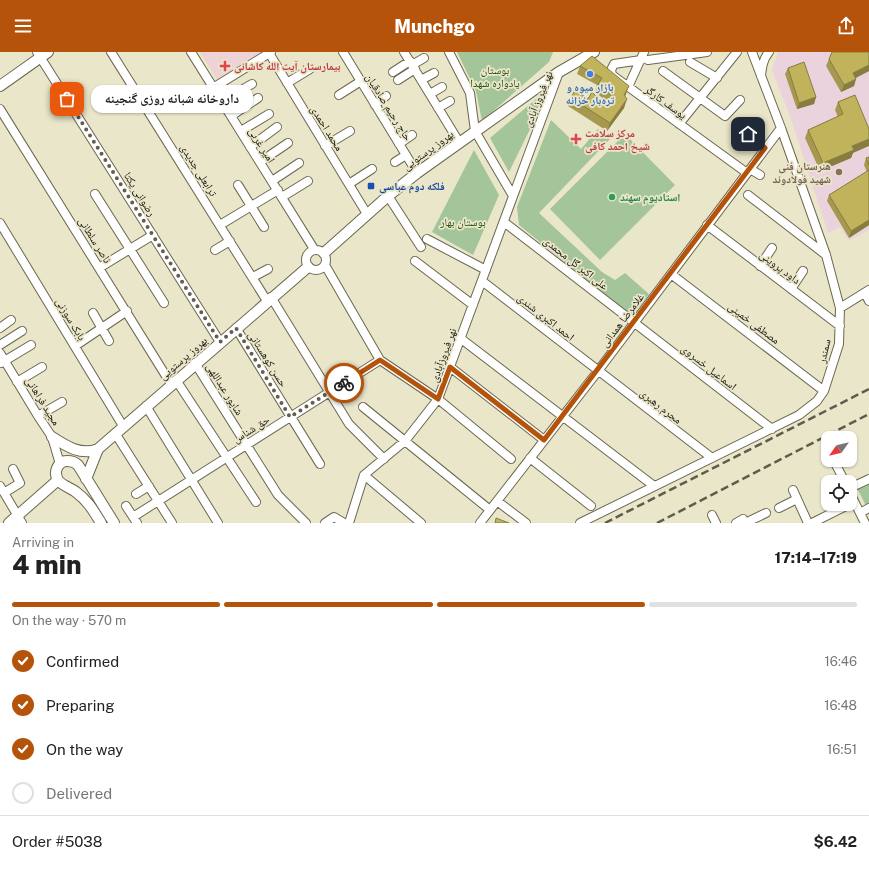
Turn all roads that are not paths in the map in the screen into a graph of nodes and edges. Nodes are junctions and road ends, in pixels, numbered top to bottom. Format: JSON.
{"nodes":[{"id":1,"x":111,"y":52,"type":"edge"},
{"id":2,"x":190,"y":52,"type":"edge"},
{"id":3,"x":343,"y":52,"type":"edge"},
{"id":4,"x":404,"y":52,"type":"edge"},
{"id":5,"x":449,"y":52,"type":"edge"},
{"id":6,"x":594,"y":52,"type":"edge"},
{"id":7,"x":707,"y":52,"type":"edge"},
{"id":8,"x":737,"y":52,"type":"edge"},
{"id":9,"x":752,"y":52,"type":"edge"},
{"id":10,"x":769,"y":52,"type":"edge"},
{"id":11,"x":270,"y":53,"type":"edge"},
{"id":12,"x":42,"y":54,"type":"edge"},
{"id":13,"x":644,"y":57,"type":"edge"},
{"id":14,"x":424,"y":58,"type":"dead end"},
{"id":15,"x":690,"y":62,"type":"dead end"},
{"id":16,"x":412,"y":65,"type":"junction"},
{"id":17,"x":310,"y":69,"type":"dead end"},
{"id":18,"x":663,"y":71,"type":"dead end"},
{"id":19,"x":393,"y":72,"type":"dead end"},
{"id":20,"x":559,"y":72,"type":"junction"},
{"id":21,"x":434,"y":73,"type":"dead end"},
{"id":22,"x":761,"y":77,"type":"junction"},
{"id":23,"x":716,"y":78,"type":"junction"},
{"id":24,"x":398,"y":80,"type":"dead end"},
{"id":25,"x":421,"y":80,"type":"junction"},
{"id":26,"x":361,"y":81,"type":"junction"},
{"id":27,"x":287,"y":83,"type":"junction"},
{"id":28,"x":252,"y":84,"type":"dead end"},
{"id":29,"x":0,"y":86,"type":"edge"},
{"id":30,"x":442,"y":87,"type":"dead end"},
{"id":31,"x":628,"y":87,"type":"junction"},
{"id":32,"x":213,"y":88,"type":"junction"},
{"id":33,"x":430,"y":94,"type":"junction"},
{"id":34,"x":339,"y":96,"type":"dead end"},
{"id":35,"x":386,"y":96,"type":"dead end"},
{"id":36,"x":258,"y":98,"type":"dead end"},
{"id":37,"x":700,"y":98,"type":"junction"},
{"id":38,"x":740,"y":100,"type":"dead end"},
{"id":39,"x":222,"y":101,"type":"junction"},
{"id":40,"x":450,"y":101,"type":"dead end"},
{"id":41,"x":375,"y":104,"type":"junction"},
{"id":42,"x":438,"y":108,"type":"junction"},
{"id":43,"x":0,"y":109,"type":"edge"},
{"id":44,"x":269,"y":114,"type":"dead end"},
{"id":45,"x":231,"y":116,"type":"junction"},
{"id":46,"x":679,"y":124,"type":"junction"},
{"id":47,"x":277,"y":127,"type":"dead end"},
{"id":48,"x":739,"y":128,"type":"dead end"},
{"id":49,"x":781,"y":128,"type":"junction"},
{"id":50,"x":350,"y":130,"type":"dead end"},
{"id":51,"x":475,"y":131,"type":"junction"},
{"id":52,"x":241,"y":132,"type":"junction"},
{"id":53,"x":412,"y":135,"type":"dead end"},
{"id":54,"x":459,"y":142,"type":"junction"},
{"id":55,"x":288,"y":144,"type":"dead end"},
{"id":56,"x":399,"y":144,"type":"junction"},
{"id":57,"x":326,"y":146,"type":"junction"},
{"id":58,"x":250,"y":147,"type":"junction"},
{"id":59,"x":765,"y":148,"type":"junction"},
{"id":60,"x":406,"y":155,"type":"junction"},
{"id":61,"x":260,"y":162,"type":"junction"},
{"id":62,"x":396,"y":162,"type":"dead end"},
{"id":63,"x":299,"y":163,"type":"dead end"},
{"id":64,"x":372,"y":169,"type":"dead end"},
{"id":65,"x":523,"y":171,"type":"joint"},
{"id":66,"x":748,"y":171,"type":"junction"},
{"id":67,"x":417,"y":173,"type":"junction"},
{"id":68,"x":760,"y":175,"type":"dead end"},
{"id":69,"x":272,"y":181,"type":"junction"},
{"id":70,"x":308,"y":181,"type":"dead end"},
{"id":71,"x":349,"y":184,"type":"junction"},
{"id":72,"x":238,"y":185,"type":"dead end"},
{"id":73,"x":95,"y":194,"type":"dead end"},
{"id":74,"x":280,"y":194,"type":"junction"},
{"id":75,"x":748,"y":195,"type":"dead end"},
{"id":76,"x":388,"y":196,"type":"junction"},
{"id":77,"x":513,"y":196,"type":"junction"},
{"id":78,"x":251,"y":206,"type":"junction"},
{"id":79,"x":367,"y":214,"type":"junction"},
{"id":80,"x":504,"y":222,"type":"junction"},
{"id":81,"x":0,"y":223,"type":"edge"},
{"id":82,"x":220,"y":225,"type":"junction"},
{"id":83,"x":707,"y":225,"type":"junction"},
{"id":84,"x":264,"y":227,"type":"dead end"},
{"id":85,"x":153,"y":235,"type":"junction"},
{"id":86,"x":427,"y":239,"type":"dead end"},
{"id":87,"x":230,"y":241,"type":"junction"},
{"id":88,"x":421,"y":247,"type":"dead end"},
{"id":89,"x":772,"y":248,"type":"dead end"},
{"id":90,"x":130,"y":249,"type":"junction"},
{"id":91,"x":215,"y":250,"type":"dead end"},
{"id":92,"x":319,"y":251,"type":"junction"},
{"id":93,"x":826,"y":255,"type":"junction"},
{"id":94,"x":415,"y":260,"type":"dead end"},
{"id":95,"x":325,"y":265,"type":"junction"},
{"id":96,"x":308,"y":266,"type":"junction"},
{"id":97,"x":760,"y":266,"type":"junction"},
{"id":98,"x":99,"y":268,"type":"junction"},
{"id":99,"x":268,"y":269,"type":"dead end"},
{"id":100,"x":486,"y":270,"type":"junction"},
{"id":101,"x":803,"y":271,"type":"dead end"},
{"id":102,"x":671,"y":274,"type":"junction"},
{"id":103,"x":253,"y":277,"type":"junction"},
{"id":104,"x":482,"y":281,"type":"junction"},
{"id":105,"x":791,"y":289,"type":"junction"},
{"id":106,"x":867,"y":291,"type":"edge"},
{"id":107,"x":269,"y":299,"type":"junction"},
{"id":108,"x":869,"y":301,"type":"edge"},
{"id":109,"x":164,"y":303,"type":"dead end"},
{"id":110,"x":473,"y":305,"type":"junction"},
{"id":111,"x":840,"y":308,"type":"junction"},
{"id":112,"x":127,"y":312,"type":"junction"},
{"id":113,"x":93,"y":313,"type":"dead end"},
{"id":114,"x":11,"y":320,"type":"dead end"},
{"id":115,"x":634,"y":322,"type":"junction"},
{"id":116,"x":840,"y":326,"type":"junction"},
{"id":117,"x":0,"y":328,"type":"edge"},
{"id":118,"x":101,"y":328,"type":"junction"},
{"id":119,"x":236,"y":328,"type":"junction"},
{"id":120,"x":22,"y":331,"type":"dead end"},
{"id":121,"x":460,"y":338,"type":"junction"},
{"id":122,"x":109,"y":341,"type":"dead end"},
{"id":123,"x":220,"y":342,"type":"junction"},
{"id":124,"x":0,"y":345,"type":"edge"},
{"id":125,"x":31,"y":345,"type":"dead end"},
{"id":126,"x":75,"y":346,"type":"junction"},
{"id":127,"x":1,"y":359,"type":"edge"},
{"id":128,"x":380,"y":360,"type":"junction"},
{"id":129,"x":195,"y":363,"type":"junction"},
{"id":130,"x":42,"y":367,"type":"dead end"},
{"id":131,"x":450,"y":367,"type":"junction"},
{"id":132,"x":598,"y":371,"type":"junction"},
{"id":133,"x":18,"y":382,"type":"junction"},
{"id":134,"x":174,"y":382,"type":"junction"},
{"id":135,"x":824,"y":391,"type":"junction"},
{"id":136,"x":329,"y":392,"type":"junction"},
{"id":137,"x":438,"y":399,"type":"junction"},
{"id":138,"x":62,"y":402,"type":"dead end"},
{"id":139,"x":146,"y":406,"type":"junction"},
{"id":140,"x":363,"y":407,"type":"dead end"},
{"id":141,"x":38,"y":416,"type":"junction"},
{"id":142,"x":562,"y":416,"type":"junction"},
{"id":143,"x":290,"y":417,"type":"junction"},
{"id":144,"x":123,"y":426,"type":"junction"},
{"id":145,"x":772,"y":429,"type":"junction"},
{"id":146,"x":115,"y":434,"type":"junction"},
{"id":147,"x":52,"y":437,"type":"junction"},
{"id":148,"x":544,"y":440,"type":"junction"},
{"id":149,"x":404,"y":441,"type":"junction"},
{"id":150,"x":247,"y":445,"type":"junction"},
{"id":151,"x":98,"y":449,"type":"junction"},
{"id":152,"x":227,"y":457,"type":"junction"},
{"id":153,"x":530,"y":458,"type":"junction"},
{"id":154,"x":712,"y":458,"type":"junction"},
{"id":155,"x":384,"y":459,"type":"junction"},
{"id":156,"x":511,"y":459,"type":"dead end"},
{"id":157,"x":60,"y":464,"type":"junction"},
{"id":158,"x":320,"y":464,"type":"dead end"},
{"id":159,"x":13,"y":469,"type":"dead end"},
{"id":160,"x":364,"y":475,"type":"junction"},
{"id":161,"x":86,"y":478,"type":"junction"},
{"id":162,"x":869,"y":479,"type":"edge"},
{"id":163,"x":58,"y":480,"type":"junction"},
{"id":164,"x":192,"y":480,"type":"junction"},
{"id":165,"x":857,"y":485,"type":"edge"},
{"id":166,"x":148,"y":486,"type":"junction"},
{"id":167,"x":654,"y":486,"type":"junction"},
{"id":168,"x":2,"y":490,"type":"edge"},
{"id":169,"x":793,"y":490,"type":"dead end"},
{"id":170,"x":136,"y":494,"type":"dead end"},
{"id":171,"x":797,"y":499,"type":"junction"},
{"id":172,"x":158,"y":501,"type":"junction"},
{"id":173,"x":497,"y":501,"type":"junction"},
{"id":174,"x":256,"y":502,"type":"dead end"},
{"id":175,"x":126,"y":506,"type":"dead end"},
{"id":176,"x":591,"y":506,"type":"dead end"},
{"id":177,"x":779,"y":508,"type":"dead end"},
{"id":178,"x":857,"y":508,"type":"edge"},
{"id":179,"x":869,"y":508,"type":"edge"},
{"id":180,"x":490,"y":510,"type":"junction"},
{"id":181,"x":836,"y":511,"type":"edge"},
{"id":182,"x":766,"y":513,"type":"dead end"},
{"id":183,"x":860,"y":513,"type":"junction"},
{"id":184,"x":20,"y":519,"type":"edge"},
{"id":185,"x":135,"y":520,"type":"edge"},
{"id":186,"x":743,"y":522,"type":"edge"},
{"id":187,"x":9,"y":523,"type":"edge"},
{"id":188,"x":101,"y":523,"type":"edge"},
{"id":189,"x":114,"y":523,"type":"edge"},
{"id":190,"x":172,"y":523,"type":"edge"},
{"id":191,"x":218,"y":523,"type":"edge"},
{"id":192,"x":306,"y":523,"type":"edge"},
{"id":193,"x":326,"y":523,"type":"edge"},
{"id":194,"x":344,"y":523,"type":"edge"},
{"id":195,"x":349,"y":523,"type":"edge"},
{"id":196,"x":421,"y":523,"type":"edge"},
{"id":197,"x":480,"y":523,"type":"edge"},
{"id":198,"x":526,"y":523,"type":"edge"},
{"id":199,"x":580,"y":523,"type":"edge"},
{"id":200,"x":808,"y":523,"type":"edge"},
{"id":201,"x":812,"y":523,"type":"edge"},
{"id":202,"x":865,"y":523,"type":"edge"}],
"edges":[{"from":1,"to":82,"type":"street","name":"ترابعلی جدیدی"},
{"from":2,"to":32,"type":"street","name":"امیر غربی"},
{"from":3,"to":26,"type":"street","name":"حاج رحیم صادقیان"},
{"from":4,"to":16,"type":"street"},
{"from":5,"to":51,"type":"street"},
{"from":6,"to":20,"type":"main road","name":"نهر فیروز آبادی"},
{"from":7,"to":13,"type":"street"},
{"from":8,"to":23,"type":"street"},
{"from":9,"to":22,"type":"street","name":"سمندر"},
{"from":10,"to":22,"type":"street"},
{"from":11,"to":27,"type":"street","name":"محمد احمدی"},
{"from":11,"to":32,"type":"street"},
{"from":12,"to":29,"type":"main road"},
{"from":12,"to":85,"type":"street","name":"رضوانی یکتا"},
{"from":13,"to":31,"type":"street"},
{"from":13,"to":31,"type":"street","name":"یوسف کارگر"},
{"from":14,"to":16,"type":"street"},
{"from":15,"to":23,"type":"street"},
{"from":16,"to":19,"type":"street"},
{"from":16,"to":24,"type":"street"},
{"from":16,"to":25,"type":"street"},
{"from":17,"to":27,"type":"street"},
{"from":18,"to":37,"type":"street"},
{"from":20,"to":51,"type":"main road","name":"بهروز پرستویی"},
{"from":20,"to":65,"type":"street","name":"نهر فیروز آبادی"},
{"from":21,"to":25,"type":"street"},
{"from":22,"to":49,"type":"street","name":"سمندر"},
{"from":23,"to":37,"type":"street"},
{"from":25,"to":33,"type":"street"},
{"from":26,"to":34,"type":"street"},
{"from":26,"to":41,"type":"street","name":"حاج رحیم صادقیان"},
{"from":27,"to":57,"type":"street","name":"محمد احمدی"},
{"from":28,"to":39,"type":"street"},
{"from":30,"to":33,"type":"street"},
{"from":31,"to":46,"type":"street","name":"یوسف کارگر"},
{"from":32,"to":39,"type":"street","name":"امیر غربی"},
{"from":33,"to":42,"type":"street"},
{"from":35,"to":41,"type":"street"},
{"from":36,"to":45,"type":"street"},
{"from":37,"to":38,"type":"street"},
{"from":37,"to":46,"type":"street"},
{"from":39,"to":45,"type":"street","name":"امیر غربی"},
{"from":40,"to":42,"type":"street"},
{"from":41,"to":56,"type":"street","name":"حاج رحیم صادقیان"},
{"from":42,"to":54,"type":"street"},
{"from":43,"to":98,"type":"street","name":"ناصر سلطانی"},
{"from":44,"to":52,"type":"street"},
{"from":45,"to":52,"type":"street","name":"امیر غربی"},
{"from":46,"to":66,"type":"street","name":"یوسف کارگر"},
{"from":47,"to":58,"type":"street"},
{"from":48,"to":59,"type":"street"},
{"from":49,"to":59,"type":"street","name":"غلامرضا همدانی"},
{"from":49,"to":93,"type":"street","name":"سمندر"},
{"from":50,"to":57,"type":"street"},
{"from":51,"to":54,"type":"main road","name":"بهروز پرستویی"},
{"from":51,"to":77,"type":"street"},
{"from":52,"to":58,"type":"street","name":"امیر غربی"},
{"from":53,"to":56,"type":"street"},
{"from":54,"to":67,"type":"main road","name":"بهروز پرستویی"},
{"from":55,"to":61,"type":"street"},
{"from":56,"to":60,"type":"street","name":"حاج رحیم صادقیان"},
{"from":57,"to":71,"type":"street","name":"محمد احمدی"},
{"from":58,"to":61,"type":"street","name":"امیر غربی"},
{"from":59,"to":66,"type":"street","name":"غلامرضا همدانی"},
{"from":60,"to":62,"type":"street"},
{"from":60,"to":67,"type":"street","name":"حاج رحیم صادقیان"},
{"from":61,"to":69,"type":"street","name":"امیر غربی"},
{"from":63,"to":69,"type":"street"},
{"from":64,"to":71,"type":"street"},
{"from":65,"to":77,"type":"street","name":"نهر فیروزآبادی"},
{"from":66,"to":68,"type":"street","name":"یوسف کارگر"},
{"from":66,"to":83,"type":"street","name":"غلامرضا همدانی"},
{"from":67,"to":76,"type":"main road","name":"بهروز پرستویی"},
{"from":69,"to":74,"type":"street","name":"امیر غربی"},
{"from":70,"to":74,"type":"street"},
{"from":71,"to":79,"type":"street","name":"محمد احمدی"},
{"from":72,"to":78,"type":"street"},
{"from":73,"to":90,"type":"street"},
{"from":74,"to":78,"type":"street"},
{"from":74,"to":92,"type":"street","name":"امیر غربی"},
{"from":75,"to":93,"type":"street"},
{"from":76,"to":79,"type":"main road","name":"بهروز پرستویی"},
{"from":76,"to":88,"type":"street"},
{"from":77,"to":80,"type":"street","name":"نهر فیروزآبادی"},
{"from":78,"to":82,"type":"street"},
{"from":78,"to":84,"type":"street"},
{"from":79,"to":92,"type":"main road","name":"بهروز پرستویی"},
{"from":80,"to":100,"type":"street","name":"نهر فیروزآبادی"},
{"from":80,"to":115,"type":"street","name":"علی اکبر گل محمدی"},
{"from":81,"to":126,"type":"street","name":"بابک سوزنی"},
{"from":82,"to":87,"type":"street","name":"ترابعلی جدیدی"},
{"from":83,"to":97,"type":"street","name":"داود پروینی"},
{"from":83,"to":102,"type":"street","name":"غلامرضا همدانی"},
{"from":85,"to":90,"type":"street"},
{"from":85,"to":123,"type":"street","name":"رضوانی یکتا"},
{"from":86,"to":100,"type":"street"},
{"from":87,"to":91,"type":"street"},
{"from":87,"to":103,"type":"street","name":"ترابعلی جدیدی"},
{"from":89,"to":97,"type":"street"},
{"from":90,"to":98,"type":"street"},
{"from":90,"to":109,"type":"street"},
{"from":92,"to":95,"type":"street"},
{"from":92,"to":96,"type":"street"},
{"from":93,"to":111,"type":"street","name":"سمندر"},
{"from":94,"to":110,"type":"street"},
{"from":95,"to":96,"type":"street"},
{"from":95,"to":128,"type":"street"},
{"from":96,"to":107,"type":"main road","name":"بهروز پرستویی"},
{"from":97,"to":105,"type":"street","name":"داود پروینی"},
{"from":98,"to":112,"type":"street","name":"ناصر سلطانی"},
{"from":99,"to":103,"type":"street"},
{"from":100,"to":104,"type":"street","name":"نهر فیروزآبادی"},
{"from":101,"to":105,"type":"street"},
{"from":102,"to":115,"type":"street","name":"غلامرضا همدانی"},
{"from":102,"to":135,"type":"street","name":"مصطفی خمینی"},
{"from":103,"to":107,"type":"street","name":"ترابعلی جدیدی"},
{"from":104,"to":110,"type":"street","name":"نهر فیروزآبادی"},
{"from":104,"to":132,"type":"street","name":"احمد اکبری شندی"},
{"from":105,"to":116,"type":"street","name":"داود پروینی"},
{"from":106,"to":108,"type":"street"},
{"from":106,"to":111,"type":"street"},
{"from":107,"to":119,"type":"main road","name":"بهروز پرستویی"},
{"from":107,"to":136,"type":"street","name":"ترابعلی جدیدی"},
{"from":110,"to":121,"type":"street","name":"نهر فیروزآبادی"},
{"from":111,"to":116,"type":"street","name":"سمندر"},
{"from":112,"to":118,"type":"street"},
{"from":112,"to":134,"type":"street","name":"ناصر سلطانی"},
{"from":113,"to":118,"type":"street"},
{"from":114,"to":117,"type":"street"},
{"from":115,"to":132,"type":"street","name":"غلامرضا همدانی"},
{"from":115,"to":145,"type":"street","name":"اسماعیل خسروی"},
{"from":116,"to":135,"type":"street","name":"سمندر"},
{"from":118,"to":122,"type":"street"},
{"from":118,"to":126,"type":"street"},
{"from":119,"to":123,"type":"main road","name":"بهروز پرستویی"},
{"from":119,"to":143,"type":"street","name":"حسن کوهستانی"},
{"from":120,"to":124,"type":"street"},
{"from":121,"to":131,"type":"street","name":"نهر فیروزآبادی"},
{"from":121,"to":142,"type":"street"},
{"from":123,"to":129,"type":"main road","name":"بهروز پرستویی"},
{"from":125,"to":127,"type":"street"},
{"from":126,"to":144,"type":"street","name":"بابک سوزنی"},
{"from":127,"to":133,"type":"street","name":"مجید فراهانی"},
{"from":128,"to":136,"type":"street","name":"حق شناس"},
{"from":128,"to":137,"type":"street"},
{"from":129,"to":134,"type":"main road","name":"بهروز پرستویی"},
{"from":129,"to":150,"type":"street","name":"شاپور عبداللهی"},
{"from":130,"to":133,"type":"street"},
{"from":131,"to":137,"type":"street","name":"نهر فیروزآبادی"},
{"from":131,"to":148,"type":"street"},
{"from":132,"to":142,"type":"street","name":"غلامرضا همدانی"},
{"from":132,"to":154,"type":"street","name":"محرم رهبری"},
{"from":133,"to":141,"type":"street","name":"مجید فراهانی"},
{"from":134,"to":139,"type":"main road","name":"بهروز پرستویی"},
{"from":134,"to":152,"type":"street","name":"ناصر سلطانی"},
{"from":135,"to":145,"type":"street","name":"سمندر"},
{"from":136,"to":143,"type":"street","name":"حق شناس"},
{"from":136,"to":155,"type":"street","name":"ترابعلی جدیدی"},
{"from":137,"to":149,"type":"street","name":"نهر فیروزآبادی"},
{"from":137,"to":156,"type":"street"},
{"from":138,"to":141,"type":"street"},
{"from":139,"to":144,"type":"main road","name":"بهروز پرستویی"},
{"from":139,"to":164,"type":"street"},
{"from":140,"to":149,"type":"street"},
{"from":141,"to":147,"type":"street","name":"مجید فراهانی"},
{"from":142,"to":148,"type":"street","name":"غلامرضا همدانی"},
{"from":142,"to":167,"type":"street"},
{"from":143,"to":150,"type":"street","name":"حق شناس"},
{"from":143,"to":158,"type":"street","name":"حسن کوهستانی"},
{"from":144,"to":146,"type":"main road","name":"بهروز پرستویی"},
{"from":145,"to":154,"type":"street","name":"سمندر"},
{"from":146,"to":151,"type":"main road","name":"بهروز پرستویی"},
{"from":146,"to":166,"type":"street"},
{"from":147,"to":151,"type":"main road"},
{"from":147,"to":157,"type":"street","name":"مجید فراهانی"},
{"from":148,"to":153,"type":"street","name":"غلامرضا همدانی"},
{"from":149,"to":155,"type":"street","name":"نهر فیروزآبادی"},
{"from":149,"to":180,"type":"street"},
{"from":150,"to":152,"type":"street","name":"حق شناس"},
{"from":150,"to":192,"type":"street","name":"شاپور عبداللهی"},
{"from":151,"to":161,"type":"main road","name":"بهروز پرستویی"},
{"from":152,"to":164,"type":"street","name":"حق شناس"},
{"from":152,"to":174,"type":"street","name":"ناصر سلطانی"},
{"from":153,"to":173,"type":"street","name":"غلامرضا همدانی"},
{"from":153,"to":176,"type":"street"},
{"from":154,"to":167,"type":"street","name":"سمندر"},
{"from":155,"to":160,"type":"street","name":"نهر فیروزآبادی"},
{"from":157,"to":161,"type":"main road"},
{"from":157,"to":163,"type":"main road"},
{"from":159,"to":168,"type":"street"},
{"from":160,"to":195,"type":"street"},
{"from":160,"to":196,"type":"street"},
{"from":161,"to":189,"type":"main road"},
{"from":162,"to":165,"type":"street"},
{"from":163,"to":184,"type":"main road"},
{"from":163,"to":188,"type":"main road"},
{"from":164,"to":172,"type":"street","name":"حق شناس"},
{"from":164,"to":191,"type":"street"},
{"from":166,"to":170,"type":"street"},
{"from":166,"to":172,"type":"street"},
{"from":167,"to":199,"type":"street","name":"سمندر"},
{"from":168,"to":184,"type":"street"},
{"from":169,"to":171,"type":"street"},
{"from":171,"to":177,"type":"street"},
{"from":171,"to":200,"type":"street"},
{"from":172,"to":185,"type":"street","name":"حق شناس"},
{"from":172,"to":190,"type":"street"},
{"from":173,"to":180,"type":"street","name":"غلامرضا همدانی"},
{"from":173,"to":198,"type":"street"},
{"from":175,"to":185,"type":"street"},
{"from":178,"to":183,"type":"street"},
{"from":179,"to":183,"type":"street"},
{"from":180,"to":197,"type":"street","name":"غلامرضا همدانی"},
{"from":181,"to":201,"type":"street"},
{"from":182,"to":186,"type":"street"},
{"from":183,"to":202,"type":"street"},
{"from":184,"to":187,"type":"main road"},
{"from":193,"to":194,"type":"street"}]}
